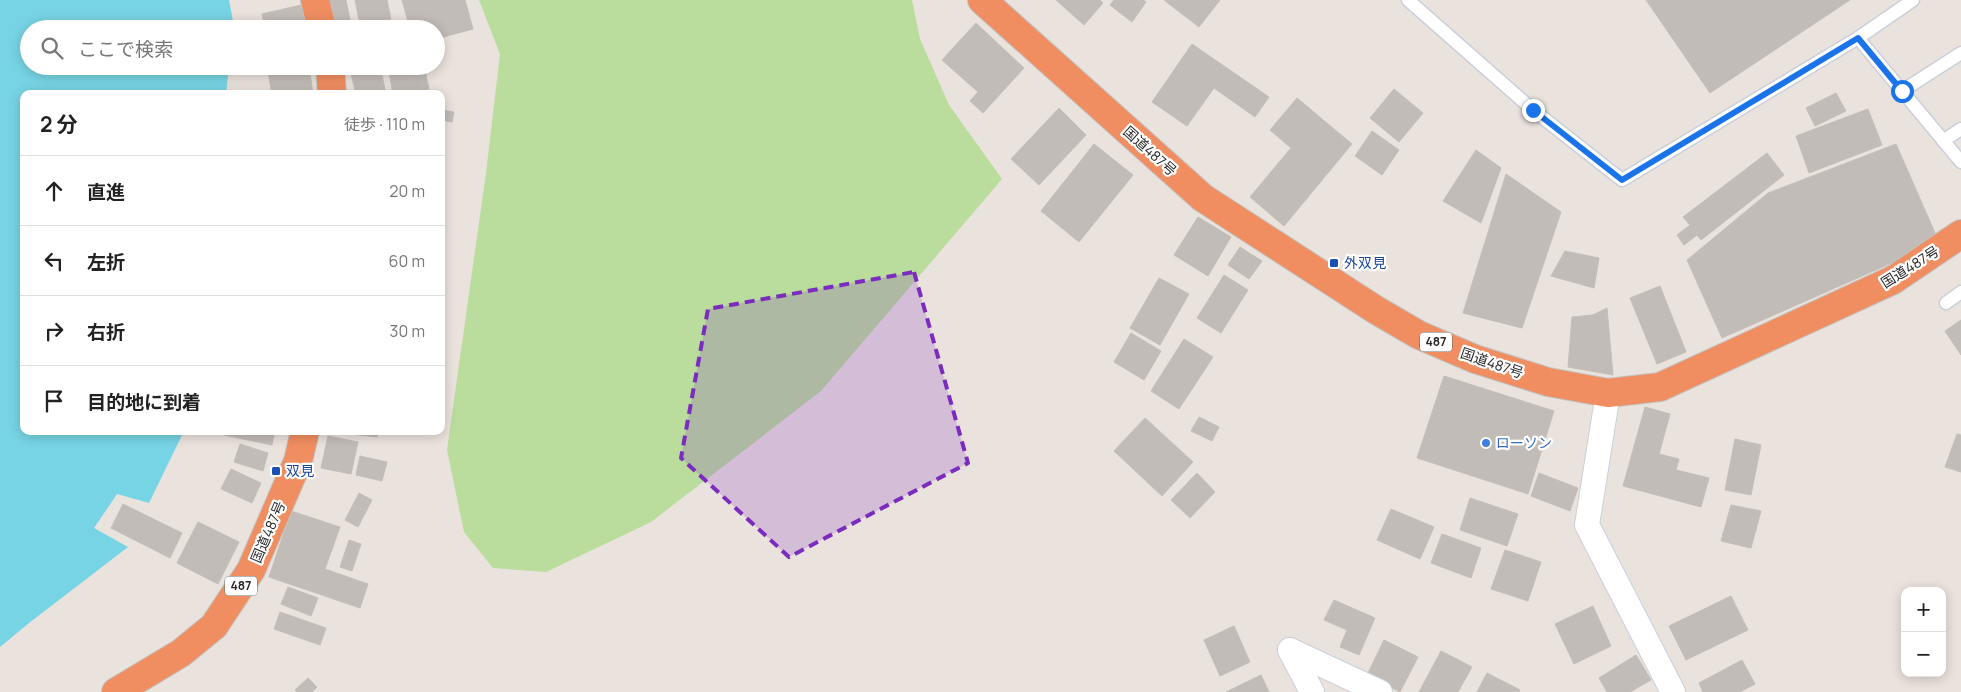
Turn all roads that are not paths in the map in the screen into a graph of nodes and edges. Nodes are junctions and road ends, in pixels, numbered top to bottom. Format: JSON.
{"nodes":[{"id":1,"x":314,"y":0,"type":"edge"},
{"id":2,"x":982,"y":0,"type":"edge"},
{"id":3,"x":1408,"y":0,"type":"edge"},
{"id":4,"x":1913,"y":0,"type":"edge"},
{"id":5,"x":320,"y":20,"type":"edge"},
{"id":6,"x":1858,"y":38,"type":"junction"},
{"id":7,"x":1961,"y":53,"type":"edge"},
{"id":8,"x":331,"y":75,"type":"edge"},
{"id":9,"x":332,"y":90,"type":"edge"},
{"id":10,"x":1902,"y":91,"type":"junction"},
{"id":11,"x":1961,"y":130,"type":"edge"},
{"id":12,"x":1944,"y":141,"type":"junction"},
{"id":13,"x":1961,"y":162,"type":"edge"},
{"id":14,"x":1961,"y":234,"type":"edge"},
{"id":15,"x":1961,"y":292,"type":"edge"},
{"id":16,"x":1946,"y":302,"type":"dead end"},
{"id":17,"x":1608,"y":393,"type":"junction"},
{"id":18,"x":304,"y":435,"type":"edge"},
{"id":19,"x":116,"y":692,"type":"edge"},
{"id":20,"x":1312,"y":692,"type":"edge"},
{"id":21,"x":1380,"y":692,"type":"edge"},
{"id":22,"x":1673,"y":692,"type":"edge"}],
"edges":[{"from":1,"to":5,"type":"highway"},
{"from":2,"to":17,"type":"highway","name":"国道487号","number":"487"},
{"from":3,"to":6,"type":"lane"},
{"from":4,"to":6,"type":"lane"},
{"from":6,"to":10,"type":"lane"},
{"from":7,"to":10,"type":"lane"},
{"from":8,"to":9,"type":"highway"},
{"from":10,"to":12,"type":"lane"},
{"from":11,"to":12,"type":"lane"},
{"from":12,"to":13,"type":"lane"},
{"from":14,"to":17,"type":"highway","name":"国道487号","number":"487"},
{"from":15,"to":16,"type":"lane"},
{"from":17,"to":22,"type":"street"},
{"from":18,"to":19,"type":"highway","name":"国道487号","number":"487"},
{"from":20,"to":21,"type":"street"}]}
